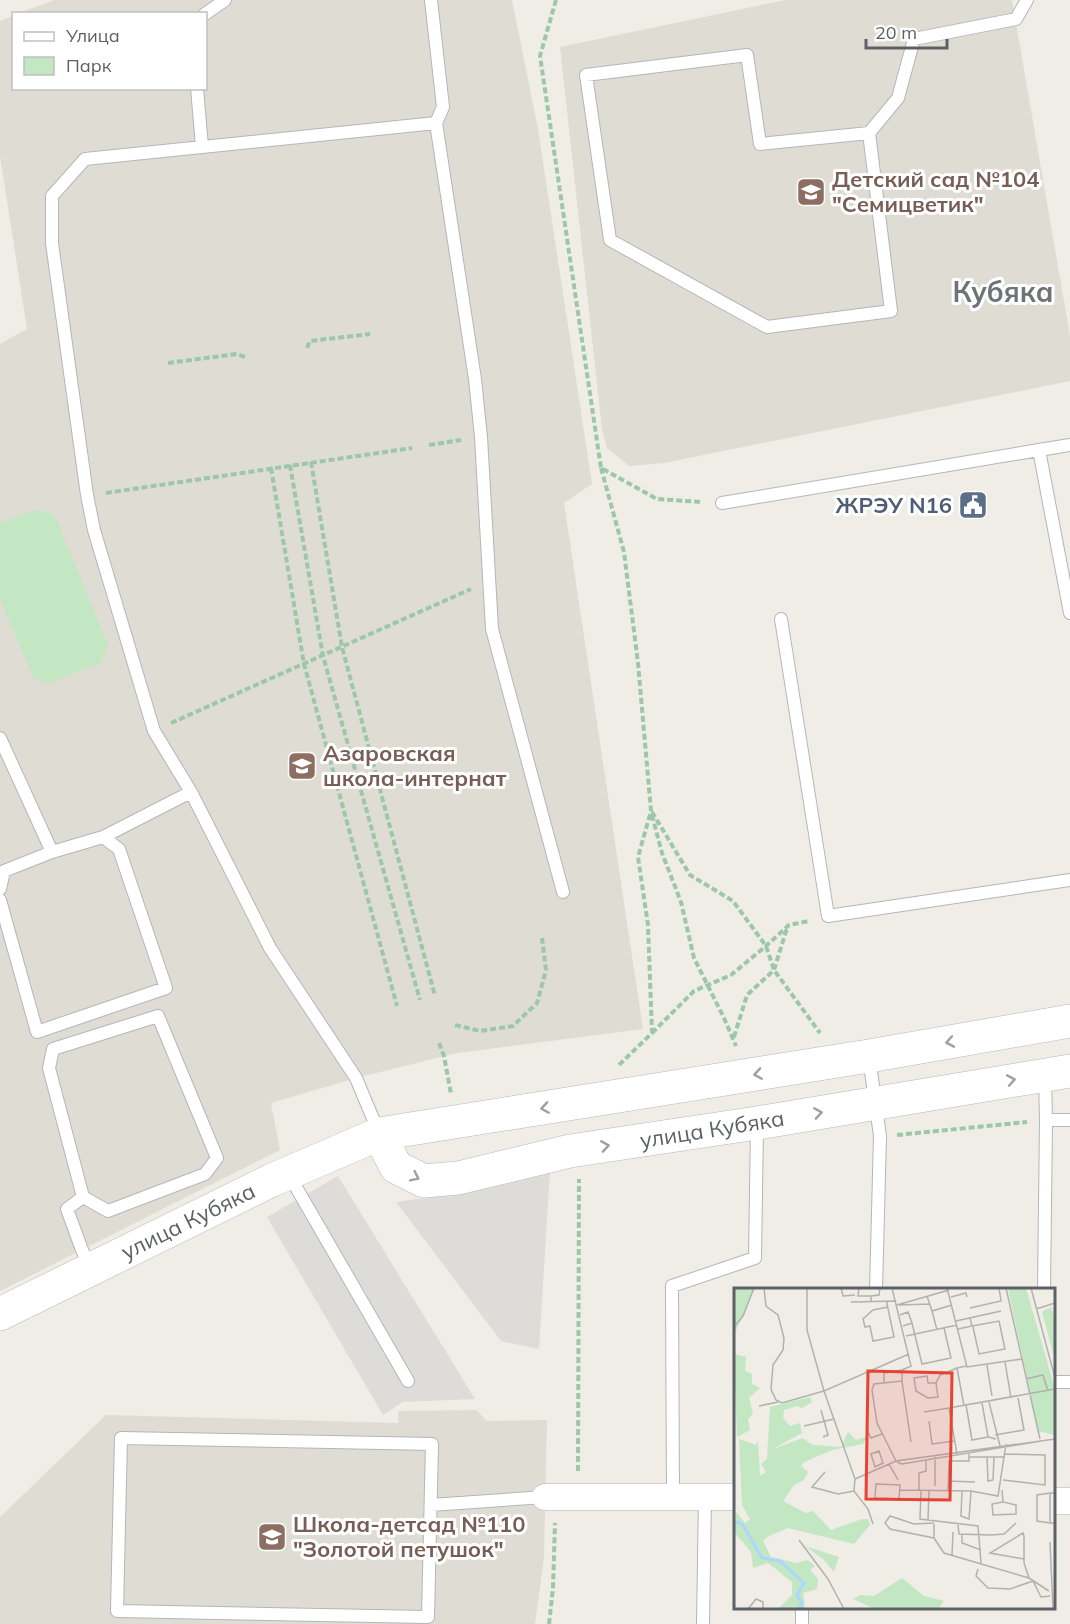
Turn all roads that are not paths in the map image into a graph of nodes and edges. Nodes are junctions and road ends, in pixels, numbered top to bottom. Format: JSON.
{"nodes":[{"id":1,"x":225,"y":0,"type":"edge"},
{"id":2,"x":430,"y":0,"type":"edge"},
{"id":3,"x":1027,"y":0,"type":"edge"},
{"id":4,"x":207,"y":12,"type":"edge"},
{"id":5,"x":197,"y":90,"type":"edge"},
{"id":6,"x":436,"y":123,"type":"junction"},
{"id":7,"x":869,"y":133,"type":"junction"},
{"id":8,"x":202,"y":147,"type":"junction"},
{"id":9,"x":1070,"y":445,"type":"edge"},
{"id":10,"x":1039,"y":450,"type":"junction"},
{"id":11,"x":722,"y":503,"type":"road end"},
{"id":12,"x":1070,"y":613,"type":"edge"},
{"id":13,"x":781,"y":619,"type":"dead end"},
{"id":14,"x":0,"y":738,"type":"edge"},
{"id":15,"x":191,"y":792,"type":"junction"},
{"id":16,"x":103,"y":837,"type":"junction"},
{"id":17,"x":52,"y":852,"type":"junction"},
{"id":18,"x":1070,"y":880,"type":"edge"},
{"id":19,"x":0,"y":889,"type":"edge"},
{"id":20,"x":563,"y":891,"type":"dead end"},
{"id":21,"x":0,"y":900,"type":"edge"},
{"id":22,"x":1070,"y":1022,"type":"edge"},
{"id":23,"x":869,"y":1056,"type":"junction"},
{"id":24,"x":1058,"y":1073,"type":"edge"},
{"id":25,"x":875,"y":1103,"type":"junction"},
{"id":26,"x":1046,"y":1120,"type":"junction"},
{"id":27,"x":1070,"y":1120,"type":"edge"},
{"id":28,"x":757,"y":1123,"type":"junction"},
{"id":29,"x":379,"y":1134,"type":"junction"},
{"id":30,"x":288,"y":1174,"type":"junction"},
{"id":31,"x":83,"y":1197,"type":"junction"},
{"id":32,"x":91,"y":1269,"type":"junction"},
{"id":33,"x":876,"y":1288,"type":"edge"},
{"id":34,"x":1044,"y":1288,"type":"edge"},
{"id":35,"x":0,"y":1314,"type":"edge"},
{"id":36,"x":408,"y":1381,"type":"dead end"},
{"id":37,"x":560,"y":1497,"type":"joint"},
{"id":38,"x":673,"y":1497,"type":"junction"},
{"id":39,"x":705,"y":1497,"type":"junction"},
{"id":40,"x":734,"y":1497,"type":"edge"},
{"id":41,"x":1055,"y":1500,"type":"edge"},
{"id":42,"x":1070,"y":1501,"type":"edge"},
{"id":43,"x":431,"y":1505,"type":"junction"},
{"id":44,"x":703,"y":1624,"type":"edge"}],
"edges":[{"from":1,"to":4,"type":"lane"},
{"from":2,"to":6,"type":"lane"},
{"from":3,"to":7,"type":"lane"},
{"from":5,"to":8,"type":"lane"},
{"from":6,"to":8,"type":"lane"},
{"from":6,"to":20,"type":"lane"},
{"from":7,"to":7,"type":"lane"},
{"from":8,"to":15,"type":"lane"},
{"from":9,"to":10,"type":"lane"},
{"from":10,"to":11,"type":"lane"},
{"from":10,"to":12,"type":"lane"},
{"from":13,"to":18,"type":"lane"},
{"from":14,"to":17,"type":"lane"},
{"from":15,"to":16,"type":"lane"},
{"from":15,"to":29,"type":"lane"},
{"from":16,"to":17,"type":"lane"},
{"from":16,"to":21,"type":"lane"},
{"from":17,"to":19,"type":"lane"},
{"from":22,"to":23,"type":"street","name":"улица Кубяка","one_way":true},
{"from":23,"to":25,"type":"lane"},
{"from":23,"to":29,"type":"street","name":"улица Кубяка","one_way":true},
{"from":25,"to":24,"type":"street","name":"улица Кубяка","one_way":true},
{"from":24,"to":26,"type":"lane"},
{"from":28,"to":25,"type":"street","name":"улица Кубяка","one_way":true},
{"from":25,"to":33,"type":"lane"},
{"from":26,"to":27,"type":"lane"},
{"from":26,"to":34,"type":"lane"},
{"from":29,"to":28,"type":"street","name":"улица Кубяка","one_way":true},
{"from":28,"to":38,"type":"lane"},
{"from":29,"to":30,"type":"street","name":"улица Кубяка"},
{"from":30,"to":32,"type":"street","name":"улица Кубяка"},
{"from":30,"to":36,"type":"lane"},
{"from":31,"to":31,"type":"lane"},
{"from":31,"to":32,"type":"lane"},
{"from":32,"to":35,"type":"street","name":"улица Кубяка"},
{"from":37,"to":38,"type":"street"},
{"from":37,"to":43,"type":"lane"},
{"from":38,"to":39,"type":"street"},
{"from":39,"to":40,"type":"street"},
{"from":39,"to":44,"type":"lane"},
{"from":41,"to":42,"type":"street"},
{"from":43,"to":43,"type":"lane"}]}
